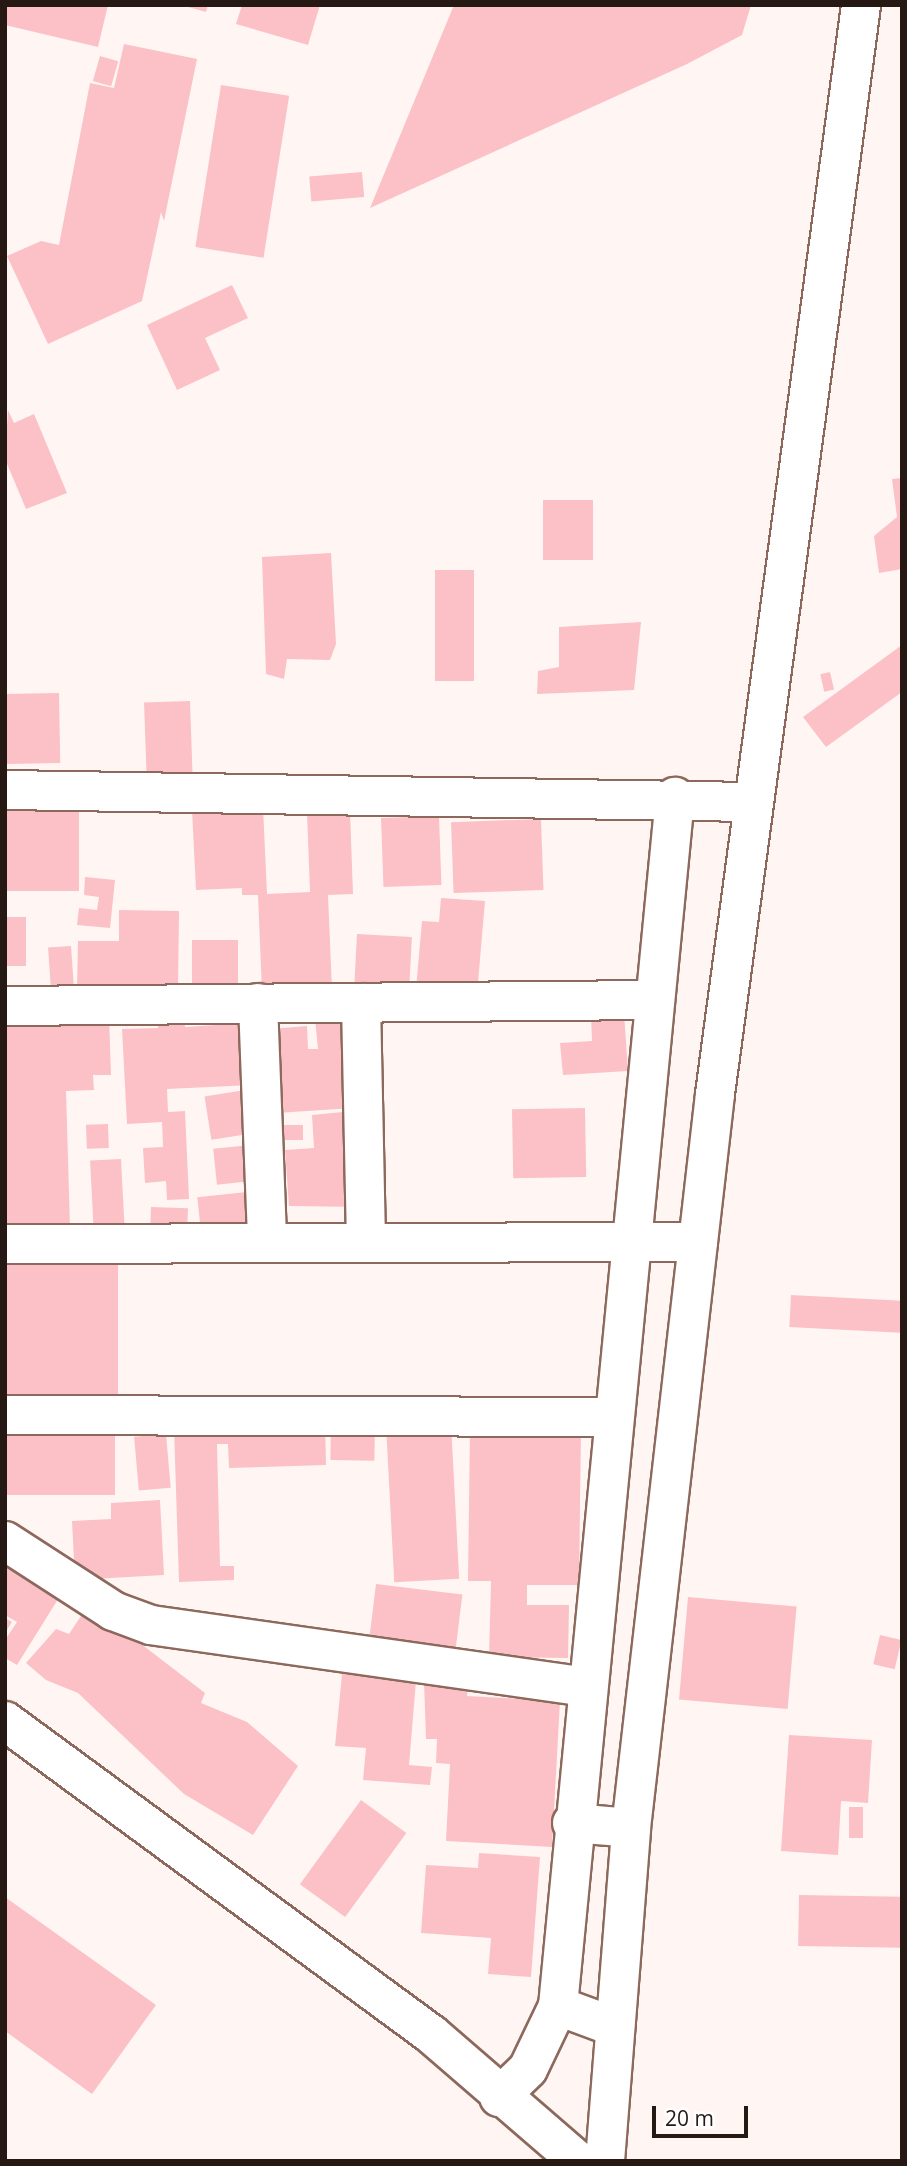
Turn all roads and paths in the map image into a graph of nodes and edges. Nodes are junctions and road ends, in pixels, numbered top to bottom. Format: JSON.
{"nodes":[{"id":1,"x":861,"y":5,"type":"edge"},
{"id":2,"x":5,"y":790,"type":"edge"},
{"id":3,"x":675,"y":797,"type":"junction"},
{"id":4,"x":754,"y":802,"type":"junction"},
{"id":5,"x":654,"y":1000,"type":"junction"},
{"id":6,"x":258,"y":1003,"type":"junction"},
{"id":7,"x":361,"y":1003,"type":"junction"},
{"id":8,"x":5,"y":1006,"type":"edge"},
{"id":9,"x":629,"y":1239,"type":"junction"},
{"id":10,"x":366,"y":1241,"type":"junction"},
{"id":11,"x":267,"y":1242,"type":"junction"},
{"id":12,"x":698,"y":1242,"type":"junction"},
{"id":13,"x":5,"y":1244,"type":"edge"},
{"id":14,"x":5,"y":1415,"type":"edge"},
{"id":15,"x":611,"y":1417,"type":"junction"},
{"id":16,"x":5,"y":1541,"type":"edge"},
{"id":17,"x":585,"y":1686,"type":"junction"},
{"id":18,"x":5,"y":1721,"type":"edge"},
{"id":19,"x":5,"y":1748,"type":"edge"},
{"id":20,"x":572,"y":1823,"type":"junction"},
{"id":21,"x":631,"y":1828,"type":"junction"},
{"id":22,"x":262,"y":1923,"type":"junction"},
{"id":23,"x":558,"y":2006,"type":"junction"},
{"id":24,"x":615,"y":2027,"type":"junction"},
{"id":25,"x":499,"y":2097,"type":"junction"},
{"id":26,"x":578,"y":2161,"type":"edge"},
{"id":27,"x":605,"y":2161,"type":"edge"}],
"edges":[{"from":1,"to":4,"type":"street"},
{"from":2,"to":3,"type":"street"},
{"from":3,"to":4,"type":"street"},
{"from":3,"to":5,"type":"street"},
{"from":4,"to":12,"type":"street"},
{"from":5,"to":7,"type":"street"},
{"from":5,"to":9,"type":"street"},
{"from":6,"to":7,"type":"street"},
{"from":6,"to":8,"type":"street"},
{"from":6,"to":11,"type":"street"},
{"from":7,"to":10,"type":"street"},
{"from":9,"to":10,"type":"street"},
{"from":9,"to":12,"type":"street"},
{"from":9,"to":15,"type":"street"},
{"from":10,"to":11,"type":"street"},
{"from":11,"to":13,"type":"street"},
{"from":12,"to":21,"type":"street"},
{"from":14,"to":15,"type":"street"},
{"from":15,"to":17,"type":"street"},
{"from":16,"to":17,"type":"street"},
{"from":17,"to":20,"type":"street"},
{"from":18,"to":22,"type":"street"},
{"from":19,"to":22,"type":"street"},
{"from":20,"to":21,"type":"street"},
{"from":20,"to":23,"type":"street"},
{"from":21,"to":24,"type":"street"},
{"from":22,"to":25,"type":"street"},
{"from":23,"to":24,"type":"street"},
{"from":23,"to":25,"type":"street"},
{"from":24,"to":27,"type":"street"},
{"from":25,"to":26,"type":"street"}]}
